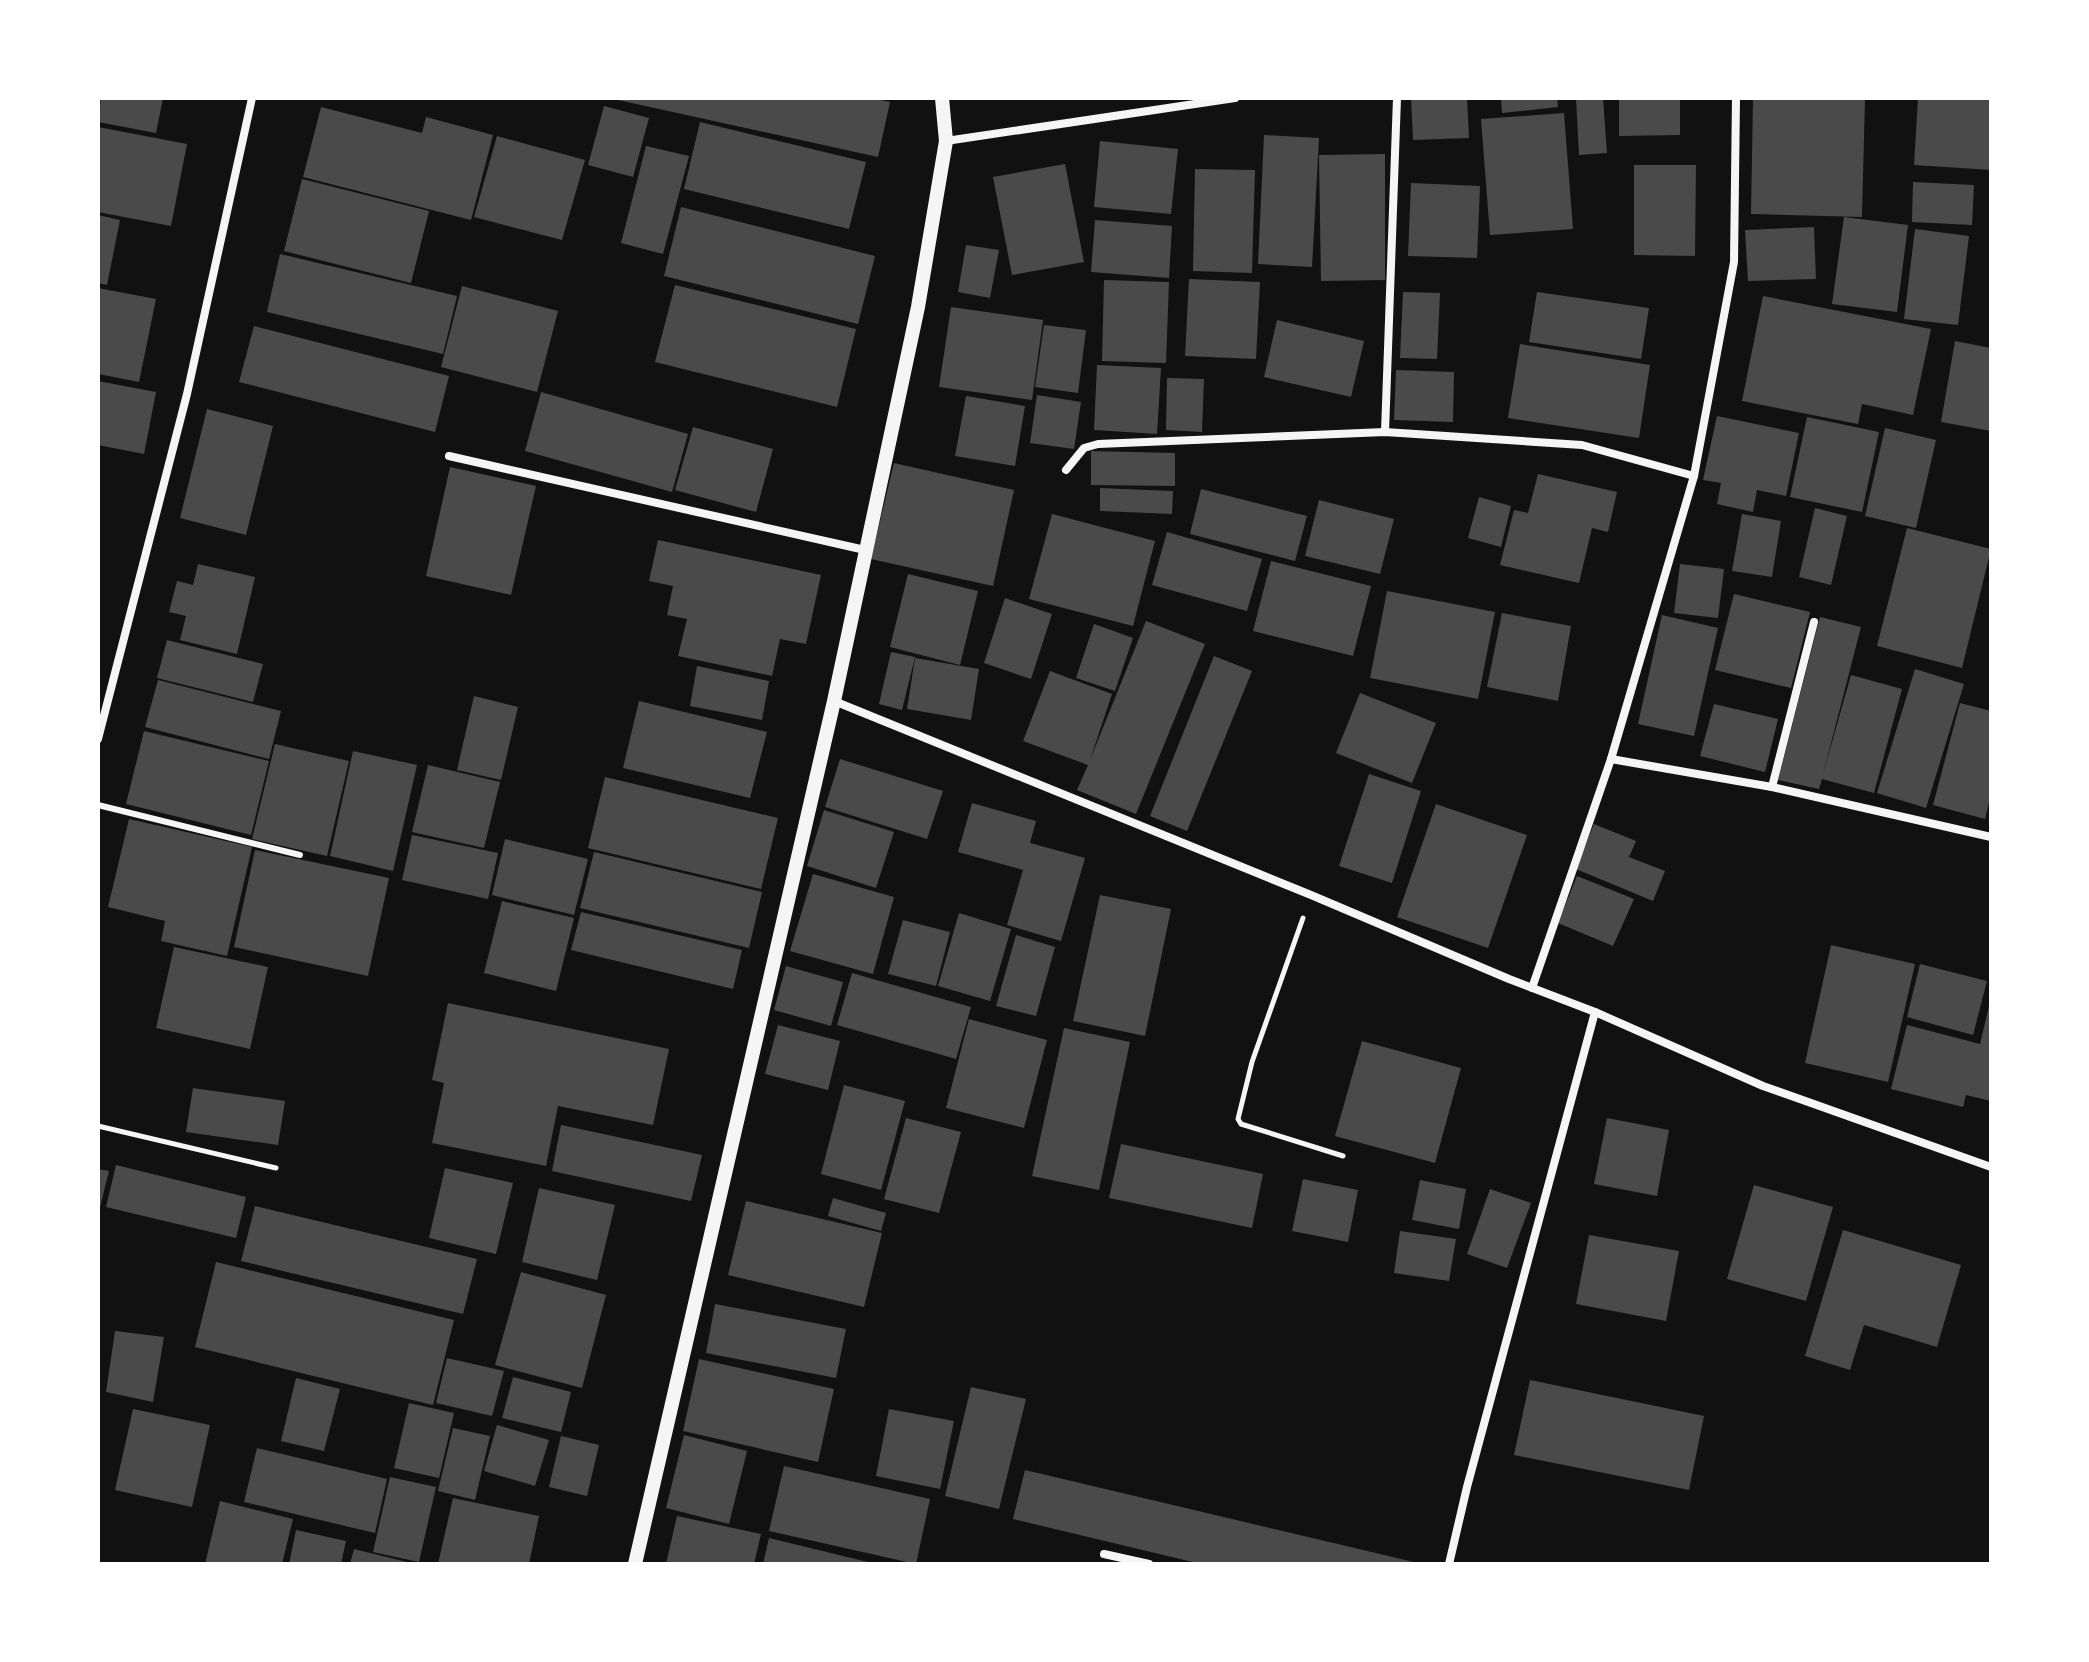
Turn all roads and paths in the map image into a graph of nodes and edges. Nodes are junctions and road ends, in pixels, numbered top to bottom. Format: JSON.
{"nodes":[{"id":1,"x":252,"y":98,"type":"edge"},
{"id":2,"x":942,"y":98,"type":"edge"},
{"id":3,"x":1235,"y":98,"type":"edge"},
{"id":4,"x":1397,"y":98,"type":"edge"},
{"id":5,"x":1736,"y":98,"type":"edge"},
{"id":6,"x":946,"y":141,"type":"junction"},
{"id":7,"x":1385,"y":432,"type":"junction"},
{"id":8,"x":449,"y":456,"type":"dead end"},
{"id":9,"x":1066,"y":470,"type":"dead end"},
{"id":10,"x":1694,"y":476,"type":"junction"},
{"id":11,"x":865,"y":550,"type":"junction"},
{"id":12,"x":1814,"y":622,"type":"dead end"},
{"id":13,"x":834,"y":701,"type":"junction"},
{"id":14,"x":98,"y":739,"type":"edge"},
{"id":15,"x":1611,"y":759,"type":"junction"},
{"id":16,"x":1772,"y":787,"type":"junction"},
{"id":17,"x":98,"y":805,"type":"edge"},
{"id":18,"x":1991,"y":837,"type":"edge"},
{"id":19,"x":300,"y":855,"type":"dead end"},
{"id":20,"x":1311,"y":895,"type":"junction"},
{"id":21,"x":1532,"y":988,"type":"junction"},
{"id":22,"x":1595,"y":1012,"type":"junction"},
{"id":23,"x":98,"y":1126,"type":"edge"},
{"id":24,"x":1343,"y":1156,"type":"dead end"},
{"id":25,"x":1991,"y":1167,"type":"edge"},
{"id":26,"x":276,"y":1168,"type":"dead end"},
{"id":27,"x":1104,"y":1554,"type":"dead end"},
{"id":28,"x":635,"y":1564,"type":"edge"},
{"id":29,"x":1149,"y":1564,"type":"edge"},
{"id":30,"x":1449,"y":1564,"type":"edge"}],
"edges":[{"from":1,"to":14,"type":"street"},
{"from":2,"to":6,"type":"street"},
{"from":3,"to":6,"type":"street"},
{"from":4,"to":7,"type":"street"},
{"from":5,"to":10,"type":"street"},
{"from":6,"to":11,"type":"street"},
{"from":7,"to":9,"type":"street"},
{"from":7,"to":10,"type":"street"},
{"from":8,"to":11,"type":"street"},
{"from":10,"to":15,"type":"street"},
{"from":11,"to":13,"type":"street"},
{"from":12,"to":16,"type":"street"},
{"from":13,"to":20,"type":"street"},
{"from":13,"to":28,"type":"street"},
{"from":15,"to":16,"type":"street"},
{"from":15,"to":21,"type":"street"},
{"from":16,"to":18,"type":"street"},
{"from":17,"to":19,"type":"lane"},
{"from":20,"to":21,"type":"street"},
{"from":20,"to":24,"type":"path"},
{"from":21,"to":22,"type":"street"},
{"from":22,"to":25,"type":"street"},
{"from":22,"to":30,"type":"street"},
{"from":23,"to":26,"type":"path"},
{"from":27,"to":29,"type":"street"}]}
